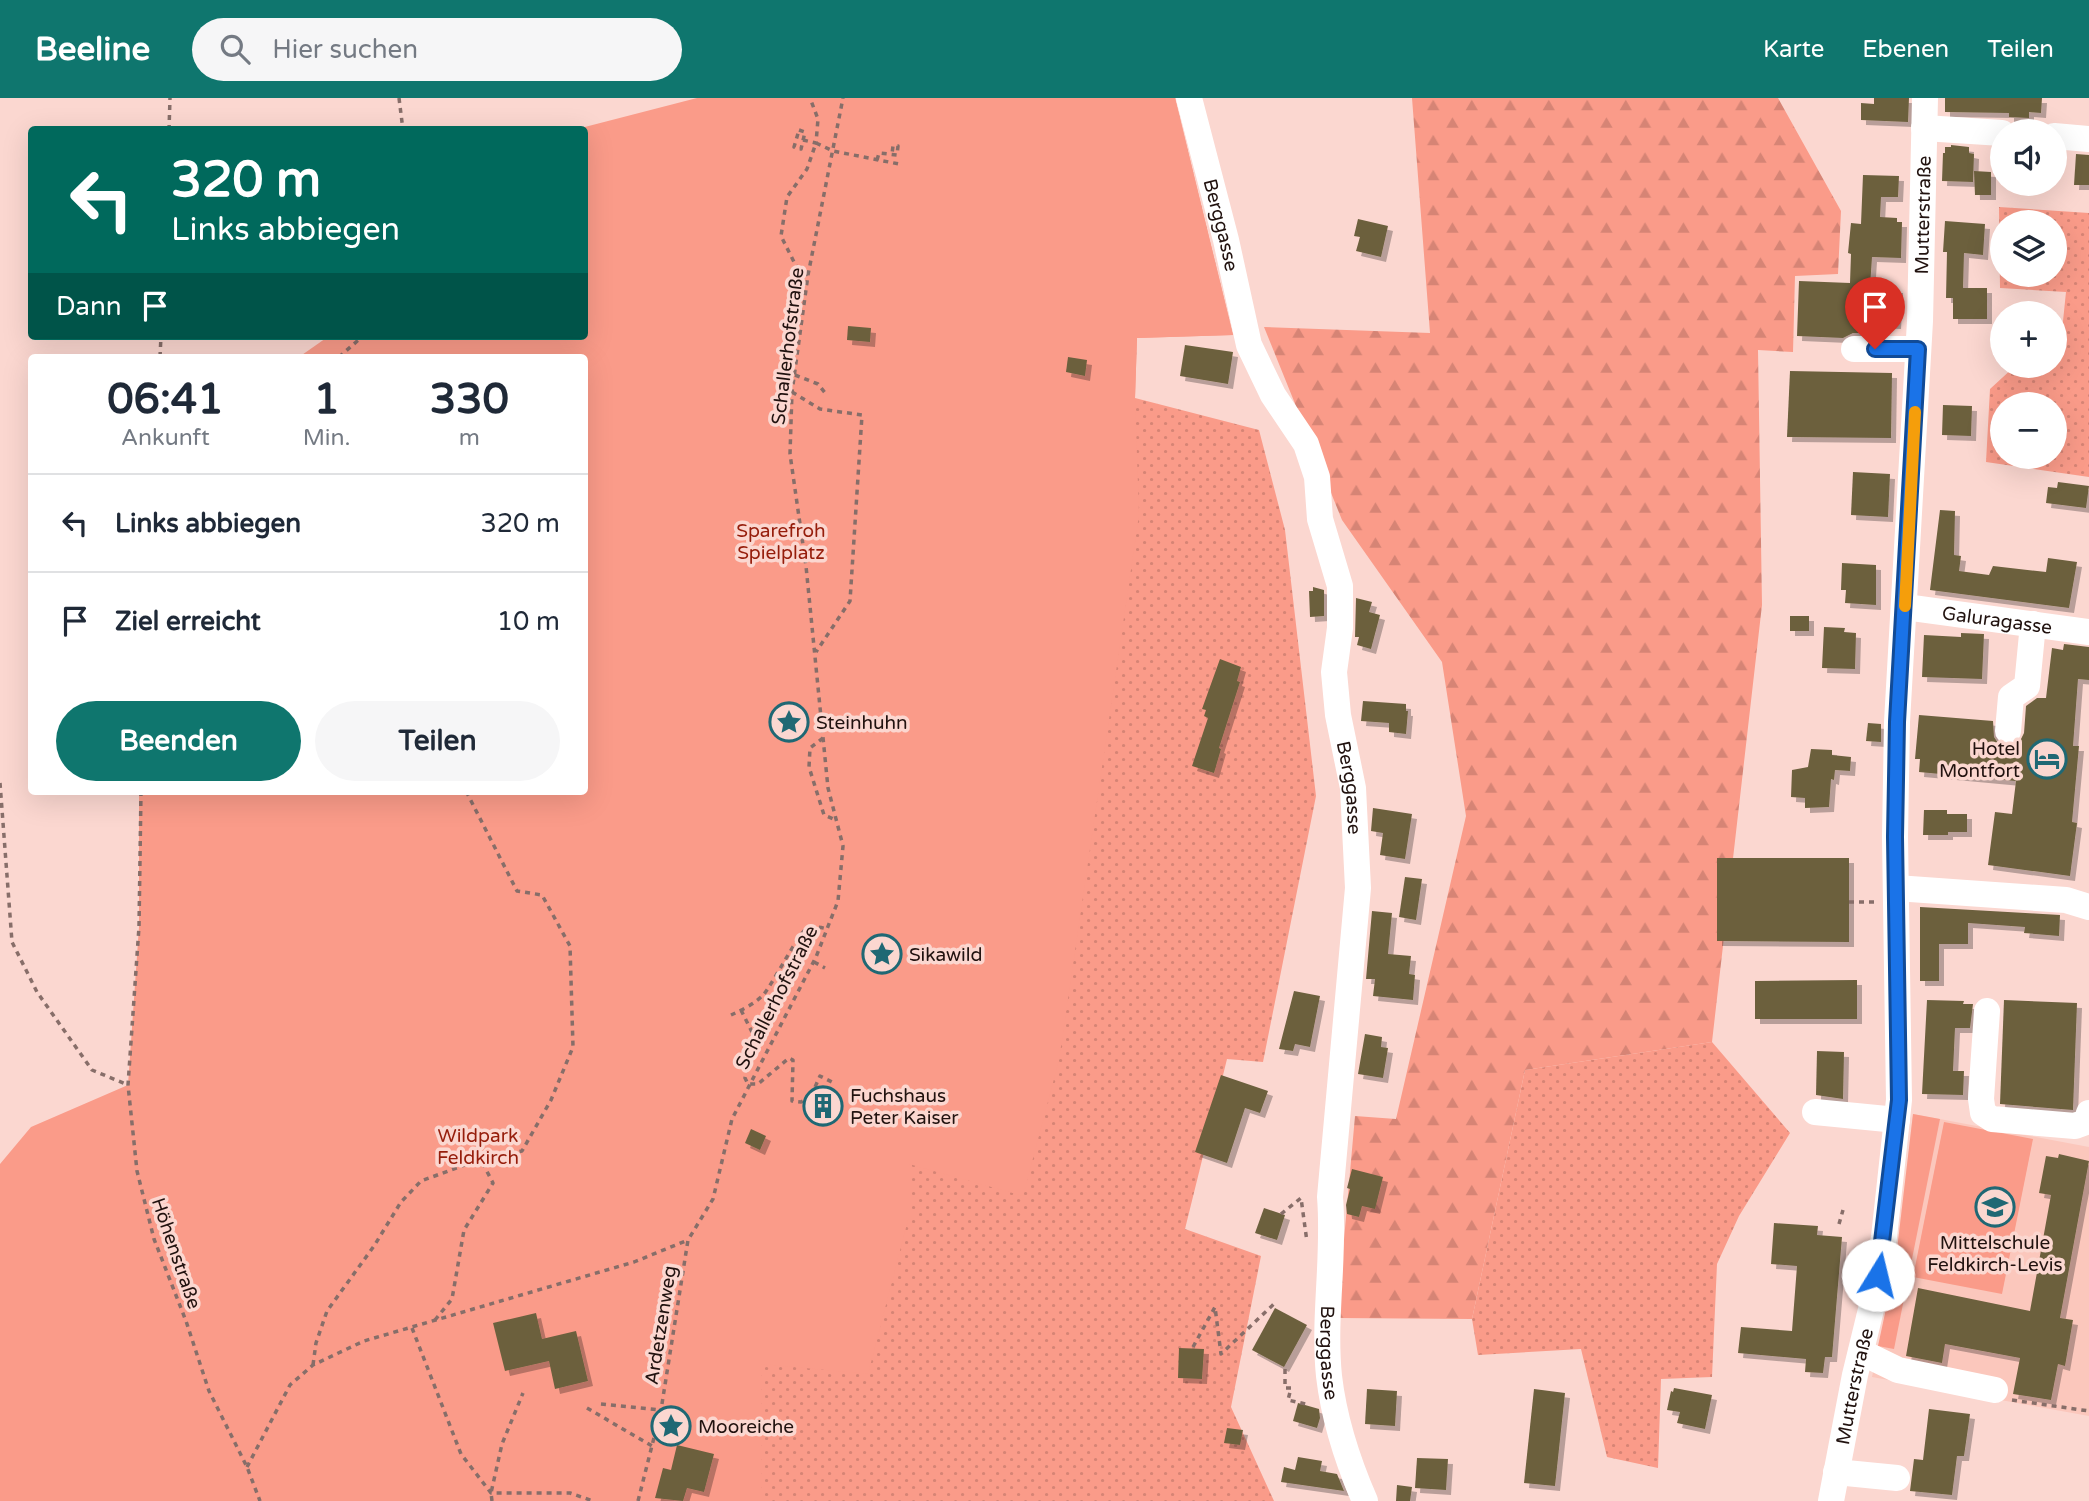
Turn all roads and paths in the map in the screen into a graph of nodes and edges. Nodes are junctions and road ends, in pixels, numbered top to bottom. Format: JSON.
{"nodes":[{"id":1,"x":170,"y":98,"type":"edge"},
{"id":2,"x":399,"y":98,"type":"edge"},
{"id":3,"x":810,"y":98,"type":"edge"},
{"id":4,"x":843,"y":98,"type":"edge"},
{"id":5,"x":1189,"y":98,"type":"edge"},
{"id":6,"x":1925,"y":98,"type":"edge"},
{"id":7,"x":169,"y":126,"type":"edge"},
{"id":8,"x":402,"y":126,"type":"edge"},
{"id":9,"x":1924,"y":128,"type":"junction"},
{"id":10,"x":1990,"y":132,"type":"edge"},
{"id":11,"x":2067,"y":137,"type":"edge"},
{"id":12,"x":2089,"y":139,"type":"edge"},
{"id":13,"x":803,"y":140,"type":"junction"},
{"id":14,"x":816,"y":143,"type":"junction"},
{"id":15,"x":833,"y":151,"type":"junction"},
{"id":16,"x":892,"y":154,"type":"dead end"},
{"id":17,"x":877,"y":160,"type":"junction"},
{"id":18,"x":899,"y":164,"type":"dead end"},
{"id":19,"x":808,"y":275,"type":"junction"},
{"id":20,"x":358,"y":340,"type":"edge"},
{"id":21,"x":1854,"y":349,"type":"dead end"},
{"id":22,"x":1918,"y":349,"type":"junction"},
{"id":23,"x":342,"y":354,"type":"edge"},
{"id":24,"x":795,"y":375,"type":"junction"},
{"id":25,"x":792,"y":393,"type":"junction"},
{"id":26,"x":826,"y":394,"type":"dead end"},
{"id":27,"x":1905,"y":607,"type":"junction"},
{"id":28,"x":2033,"y":624,"type":"junction"},
{"id":29,"x":2089,"y":632,"type":"edge"},
{"id":30,"x":816,"y":652,"type":"junction"},
{"id":31,"x":2008,"y":731,"type":"dead end"},
{"id":32,"x":824,"y":738,"type":"junction"},
{"id":33,"x":0,"y":783,"type":"edge"},
{"id":34,"x":141,"y":795,"type":"edge"},
{"id":35,"x":469,"y":795,"type":"edge"},
{"id":36,"x":836,"y":820,"type":"junction"},
{"id":37,"x":1896,"y":888,"type":"junction"},
{"id":38,"x":2089,"y":907,"type":"edge"},
{"id":39,"x":827,"y":929,"type":"junction"},
{"id":40,"x":814,"y":962,"type":"junction"},
{"id":41,"x":825,"y":968,"type":"dead end"},
{"id":42,"x":741,"y":1010,"type":"junction"},
{"id":43,"x":1987,"y":1011,"type":"dead end"},
{"id":44,"x":731,"y":1015,"type":"dead end"},
{"id":45,"x":748,"y":1084,"type":"junction"},
{"id":46,"x":836,"y":1084,"type":"dead end"},
{"id":47,"x":128,"y":1086,"type":"junction"},
{"id":48,"x":811,"y":1096,"type":"junction"},
{"id":49,"x":816,"y":1102,"type":"dead end"},
{"id":50,"x":1815,"y":1112,"type":"dead end"},
{"id":51,"x":2089,"y":1113,"type":"edge"},
{"id":52,"x":1897,"y":1121,"type":"junction"},
{"id":53,"x":481,"y":1159,"type":"junction"},
{"id":54,"x":712,"y":1199,"type":"joint"},
{"id":55,"x":1843,"y":1210,"type":"dead end"},
{"id":56,"x":1281,"y":1214,"type":"dead end"},
{"id":57,"x":1839,"y":1224,"type":"dead end"},
{"id":58,"x":1311,"y":1237,"type":"dead end"},
{"id":59,"x":688,"y":1240,"type":"junction"},
{"id":60,"x":1275,"y":1303,"type":"dead end"},
{"id":61,"x":434,"y":1321,"type":"junction"},
{"id":62,"x":412,"y":1328,"type":"junction"},
{"id":63,"x":1193,"y":1347,"type":"dead end"},
{"id":64,"x":1861,"y":1352,"type":"junction"},
{"id":65,"x":313,"y":1365,"type":"junction"},
{"id":66,"x":1285,"y":1369,"type":"dead end"},
{"id":67,"x":1995,"y":1390,"type":"joint"},
{"id":68,"x":523,"y":1393,"type":"dead end"},
{"id":69,"x":601,"y":1404,"type":"dead end"},
{"id":70,"x":1310,"y":1405,"type":"dead end"},
{"id":71,"x":587,"y":1408,"type":"dead end"},
{"id":72,"x":661,"y":1409,"type":"junction"},
{"id":73,"x":2089,"y":1410,"type":"edge"},
{"id":74,"x":652,"y":1446,"type":"junction"},
{"id":75,"x":247,"y":1467,"type":"junction"},
{"id":76,"x":1836,"y":1472,"type":"junction"},
{"id":77,"x":1897,"y":1478,"type":"dead end"},
{"id":78,"x":491,"y":1493,"type":"junction"},
{"id":79,"x":260,"y":1501,"type":"edge"},
{"id":80,"x":492,"y":1501,"type":"edge"},
{"id":81,"x":593,"y":1501,"type":"edge"},
{"id":82,"x":638,"y":1501,"type":"edge"},
{"id":83,"x":1365,"y":1501,"type":"edge"},
{"id":84,"x":1830,"y":1501,"type":"edge"}],
"edges":[{"from":1,"to":7,"type":"path"},
{"from":2,"to":8,"type":"path"},
{"from":3,"to":14,"type":"path"},
{"from":4,"to":15,"type":"path","name":"Schallerhofstraße"},
{"from":5,"to":83,"type":"street","name":"Berggasse"},
{"from":6,"to":9,"type":"street","name":"Mutterstraße"},
{"from":9,"to":10,"type":"street"},
{"from":9,"to":22,"type":"street","name":"Mutterstraße"},
{"from":11,"to":12,"type":"street"},
{"from":13,"to":13,"type":"path"},
{"from":13,"to":14,"type":"path"},
{"from":14,"to":15,"type":"path"},
{"from":14,"to":19,"type":"path"},
{"from":15,"to":17,"type":"path"},
{"from":15,"to":19,"type":"path","name":"Schallerhofstraße"},
{"from":16,"to":17,"type":"path"},
{"from":17,"to":18,"type":"path"},
{"from":19,"to":24,"type":"path","name":"Schallerhofstraße"},
{"from":20,"to":23,"type":"path"},
{"from":21,"to":22,"type":"street"},
{"from":22,"to":27,"type":"street","name":"Mutterstraße"},
{"from":24,"to":25,"type":"path","name":"Schallerhofstraße"},
{"from":24,"to":26,"type":"path"},
{"from":25,"to":30,"type":"path","name":"Schallerhofstraße"},
{"from":25,"to":30,"type":"path"},
{"from":27,"to":28,"type":"street","name":"Galuragasse"},
{"from":27,"to":37,"type":"street","name":"Mutterstraße"},
{"from":28,"to":29,"type":"street","name":"Galuragasse"},
{"from":28,"to":31,"type":"street"},
{"from":30,"to":32,"type":"path","name":"Schallerhofstraße"},
{"from":32,"to":36,"type":"path","name":"Schallerhofstraße"},
{"from":32,"to":36,"type":"path"},
{"from":33,"to":47,"type":"path"},
{"from":34,"to":47,"type":"path","name":"Höhenstraße"},
{"from":35,"to":53,"type":"path"},
{"from":36,"to":39,"type":"path","name":"Schallerhofstraße"},
{"from":37,"to":38,"type":"street"},
{"from":37,"to":52,"type":"street","name":"Mutterstraße"},
{"from":39,"to":40,"type":"path","name":"Schallerhofstraße"},
{"from":39,"to":42,"type":"path"},
{"from":40,"to":41,"type":"path"},
{"from":40,"to":45,"type":"path","name":"Schallerhofstraße"},
{"from":42,"to":44,"type":"path"},
{"from":42,"to":45,"type":"path"},
{"from":43,"to":51,"type":"street"},
{"from":45,"to":48,"type":"path"},
{"from":45,"to":54,"type":"path","name":"Schallerhofstraße"},
{"from":46,"to":48,"type":"path"},
{"from":47,"to":75,"type":"path","name":"Höhenstraße"},
{"from":48,"to":49,"type":"path"},
{"from":50,"to":52,"type":"street"},
{"from":52,"to":64,"type":"street","name":"Mutterstraße"},
{"from":53,"to":61,"type":"path"},
{"from":53,"to":65,"type":"path"},
{"from":54,"to":59,"type":"path","name":"Ardetzenweg"},
{"from":55,"to":57,"type":"path"},
{"from":56,"to":58,"type":"path"},
{"from":59,"to":61,"type":"path"},
{"from":59,"to":72,"type":"path","name":"Ardetzenweg"},
{"from":60,"to":63,"type":"path"},
{"from":61,"to":62,"type":"path"},
{"from":62,"to":65,"type":"path"},
{"from":62,"to":78,"type":"path"},
{"from":64,"to":67,"type":"street"},
{"from":64,"to":76,"type":"street","name":"Mutterstraße"},
{"from":65,"to":75,"type":"path"},
{"from":66,"to":70,"type":"path"},
{"from":67,"to":73,"type":"path"},
{"from":68,"to":78,"type":"path"},
{"from":69,"to":72,"type":"path"},
{"from":71,"to":74,"type":"path"},
{"from":72,"to":74,"type":"path","name":"Ardetzenweg"},
{"from":74,"to":82,"type":"path","name":"Ardetzenweg"},
{"from":75,"to":79,"type":"path","name":"Höhenstraße"},
{"from":76,"to":77,"type":"street"},
{"from":76,"to":84,"type":"street","name":"Mutterstraße"},
{"from":78,"to":80,"type":"path"},
{"from":78,"to":81,"type":"path"}]}
